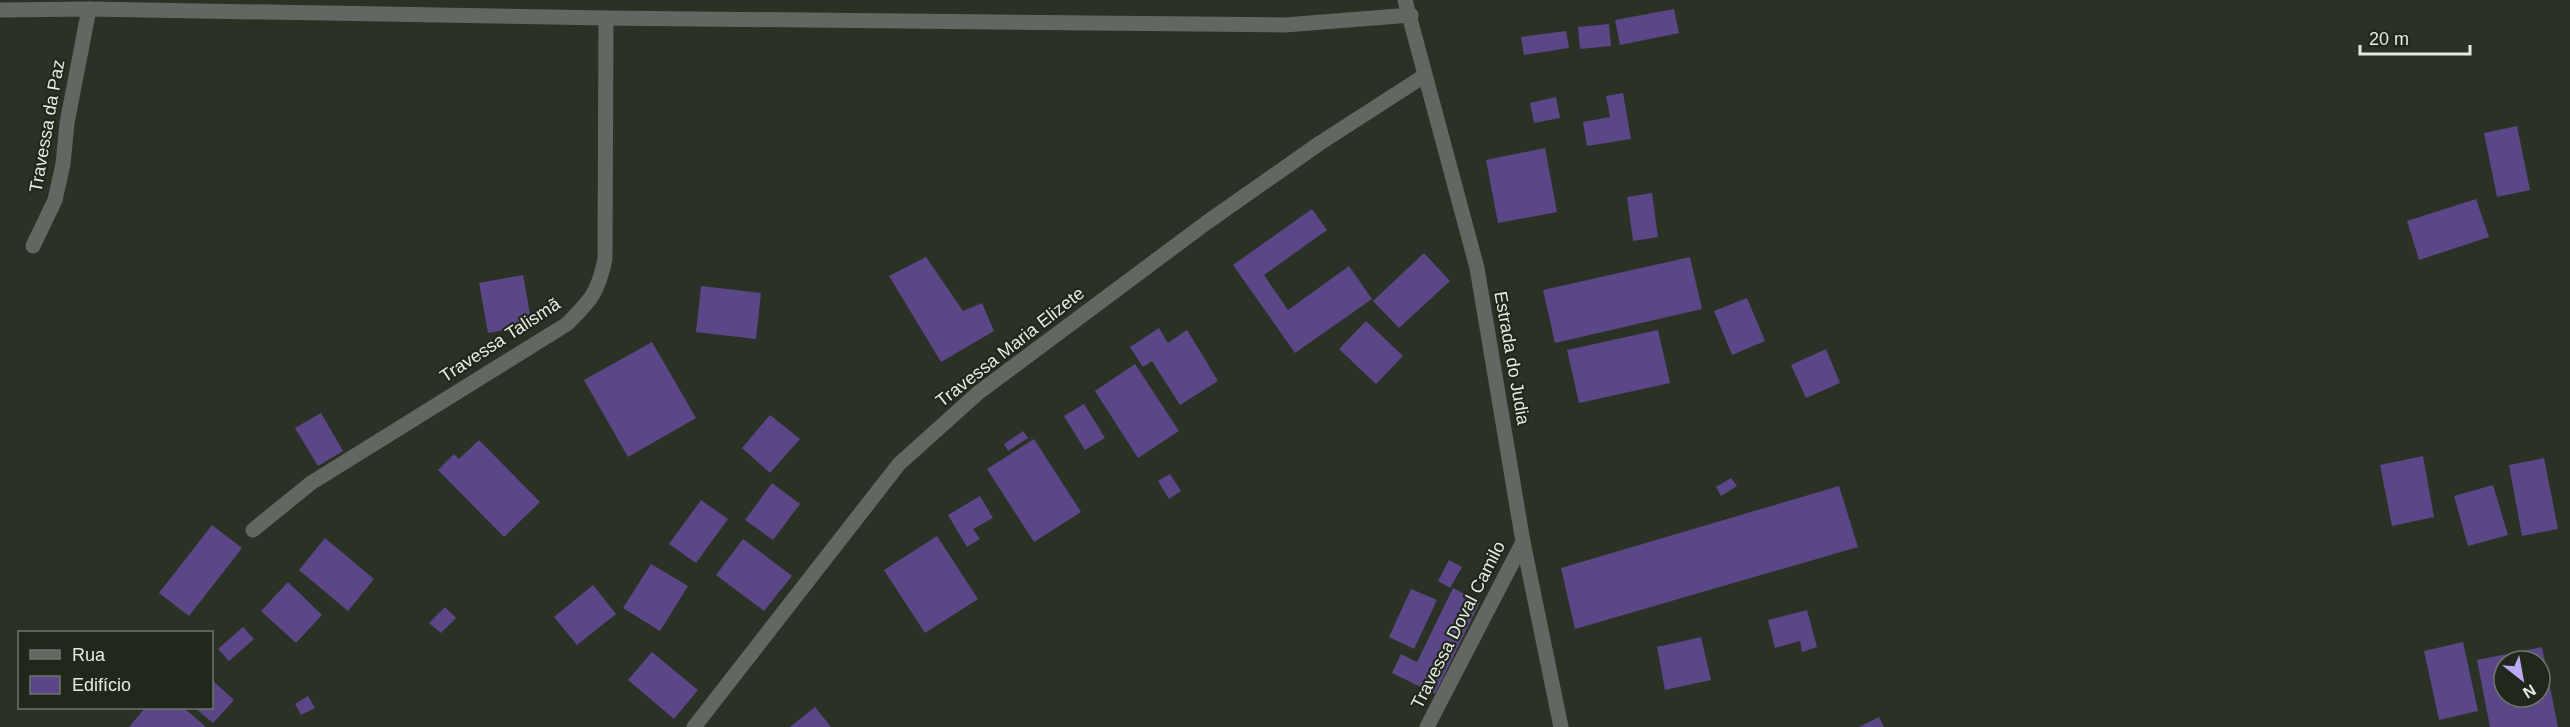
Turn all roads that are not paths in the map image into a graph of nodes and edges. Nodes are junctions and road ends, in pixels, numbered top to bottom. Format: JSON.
{"nodes":[{"id":1,"x":1408,"y":7,"type":"edge"},
{"id":2,"x":89,"y":9,"type":"junction"},
{"id":3,"x":0,"y":10,"type":"edge"},
{"id":4,"x":606,"y":18,"type":"junction"},
{"id":5,"x":1424,"y":76,"type":"junction"},
{"id":6,"x":33,"y":246,"type":"dead end"},
{"id":7,"x":253,"y":530,"type":"dead end"},
{"id":8,"x":1523,"y":542,"type":"junction"},
{"id":9,"x":694,"y":727,"type":"edge"},
{"id":10,"x":1427,"y":727,"type":"edge"},
{"id":11,"x":1561,"y":727,"type":"edge"}],
"edges":[{"from":1,"to":4,"type":"street"},
{"from":1,"to":5,"type":"street","name":"Estrada do Judia"},
{"from":2,"to":3,"type":"street"},
{"from":2,"to":4,"type":"street"},
{"from":2,"to":6,"type":"street","name":"Travessa da Paz"},
{"from":4,"to":7,"type":"street","name":"Travessa Talismã"},
{"from":5,"to":8,"type":"street","name":"Estrada do Judia"},
{"from":5,"to":9,"type":"street","name":"Travessa Maria Elizete"},
{"from":8,"to":10,"type":"street","name":"Travessa Doval Camilo"},
{"from":8,"to":11,"type":"street","name":"Estrada do Judia"}]}
